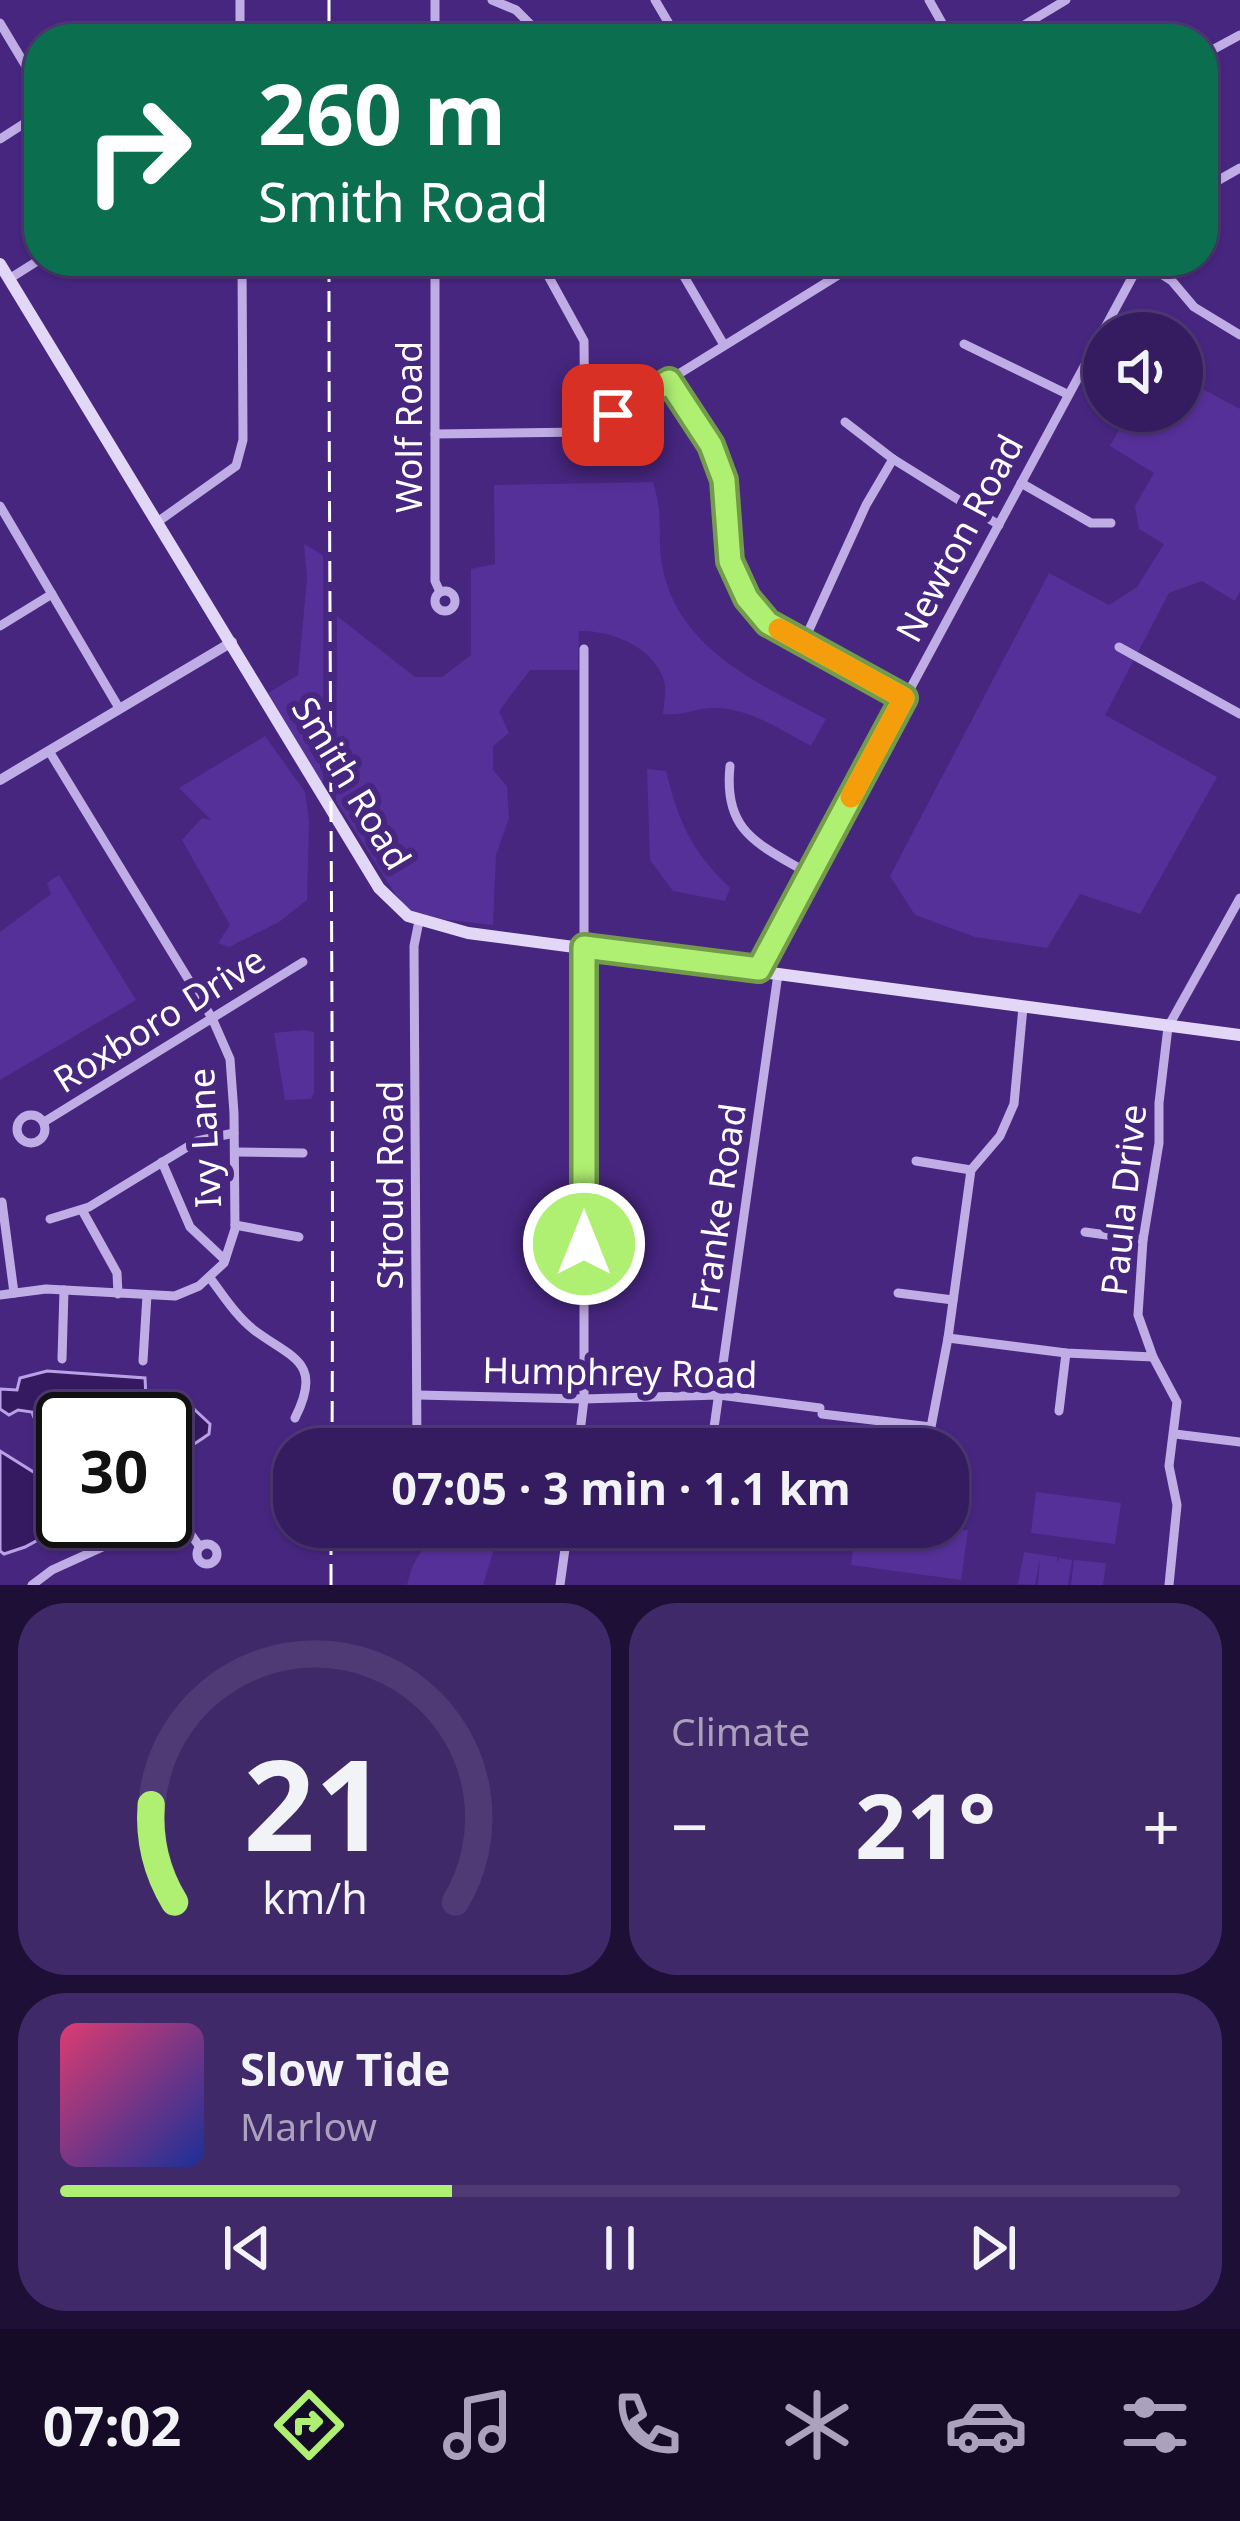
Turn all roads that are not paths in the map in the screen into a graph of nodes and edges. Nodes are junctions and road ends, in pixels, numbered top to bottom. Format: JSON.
{"nodes":[{"id":1,"x":492,"y":0,"type":"edge"},
{"id":2,"x":1066,"y":0,"type":"edge"},
{"id":3,"x":0,"y":22,"type":"edge"},
{"id":4,"x":530,"y":24,"type":"edge"},
{"id":5,"x":1025,"y":24,"type":"edge"},
{"id":6,"x":24,"y":63,"type":"edge"},
{"id":7,"x":0,"y":264,"type":"edge"},
{"id":8,"x":24,"y":270,"type":"edge"},
{"id":9,"x":242,"y":276,"type":"edge"},
{"id":10,"x":435,"y":276,"type":"edge"},
{"id":11,"x":549,"y":276,"type":"edge"},
{"id":12,"x":684,"y":276,"type":"edge"},
{"id":13,"x":837,"y":276,"type":"edge"},
{"id":14,"x":1133,"y":276,"type":"edge"},
{"id":15,"x":1165,"y":276,"type":"edge"},
{"id":16,"x":9,"y":279,"type":"junction"},
{"id":17,"x":1240,"y":335,"type":"edge"},
{"id":18,"x":964,"y":344,"type":"dead end"},
{"id":19,"x":724,"y":345,"type":"junction"},
{"id":20,"x":669,"y":381,"type":"junction"},
{"id":21,"x":1067,"y":394,"type":"junction"},
{"id":22,"x":845,"y":422,"type":"dead end"},
{"id":23,"x":585,"y":431,"type":"junction"},
{"id":24,"x":435,"y":434,"type":"junction"},
{"id":25,"x":585,"y":451,"type":"dead end"},
{"id":26,"x":893,"y":459,"type":"junction"},
{"id":27,"x":1022,"y":483,"type":"junction"},
{"id":28,"x":0,"y":506,"type":"edge"},
{"id":29,"x":156,"y":523,"type":"junction"},
{"id":30,"x":1111,"y":523,"type":"dead end"},
{"id":31,"x":999,"y":525,"type":"junction"},
{"id":32,"x":440,"y":592,"type":"dead end"},
{"id":33,"x":52,"y":594,"type":"junction"},
{"id":34,"x":0,"y":626,"type":"edge"},
{"id":35,"x":232,"y":642,"type":"junction"},
{"id":36,"x":803,"y":643,"type":"junction"},
{"id":37,"x":1119,"y":647,"type":"dead end"},
{"id":38,"x":584,"y":649,"type":"dead end"},
{"id":39,"x":904,"y":698,"type":"junction"},
{"id":40,"x":119,"y":708,"type":"junction"},
{"id":41,"x":1240,"y":714,"type":"edge"},
{"id":42,"x":49,"y":751,"type":"junction"},
{"id":43,"x":730,"y":766,"type":"dead end"},
{"id":44,"x":0,"y":780,"type":"edge"},
{"id":45,"x":809,"y":874,"type":"junction"},
{"id":46,"x":1240,"y":898,"type":"edge"},
{"id":47,"x":419,"y":921,"type":"junction"},
{"id":48,"x":584,"y":947,"type":"junction"},
{"id":49,"x":303,"y":962,"type":"dead end"},
{"id":50,"x":759,"y":969,"type":"junction"},
{"id":51,"x":778,"y":974,"type":"junction"},
{"id":52,"x":1023,"y":1007,"type":"junction"},
{"id":53,"x":212,"y":1018,"type":"junction"},
{"id":54,"x":1168,"y":1027,"type":"junction"},
{"id":55,"x":1240,"y":1035,"type":"edge"},
{"id":56,"x":44,"y":1122,"type":"dead end"},
{"id":57,"x":234,"y":1133,"type":"junction"},
{"id":58,"x":235,"y":1152,"type":"junction"},
{"id":59,"x":303,"y":1153,"type":"dead end"},
{"id":60,"x":916,"y":1161,"type":"dead end"},
{"id":61,"x":162,"y":1162,"type":"junction"},
{"id":62,"x":971,"y":1169,"type":"junction"},
{"id":63,"x":2,"y":1202,"type":"edge"},
{"id":64,"x":82,"y":1210,"type":"junction"},
{"id":65,"x":50,"y":1219,"type":"dead end"},
{"id":66,"x":236,"y":1225,"type":"junction"},
{"id":67,"x":1085,"y":1232,"type":"dead end"},
{"id":68,"x":299,"y":1238,"type":"dead end"},
{"id":69,"x":1143,"y":1240,"type":"junction"},
{"id":70,"x":225,"y":1260,"type":"junction"},
{"id":71,"x":209,"y":1278,"type":"junction"},
{"id":72,"x":64,"y":1290,"type":"junction"},
{"id":73,"x":14,"y":1293,"type":"junction"},
{"id":74,"x":898,"y":1293,"type":"dead end"},
{"id":75,"x":0,"y":1294,"type":"edge"},
{"id":76,"x":118,"y":1294,"type":"junction"},
{"id":77,"x":147,"y":1295,"type":"junction"},
{"id":78,"x":953,"y":1300,"type":"junction"},
{"id":79,"x":948,"y":1338,"type":"junction"},
{"id":80,"x":1066,"y":1353,"type":"junction"},
{"id":81,"x":1153,"y":1357,"type":"junction"},
{"id":82,"x":62,"y":1359,"type":"dead end"},
{"id":83,"x":143,"y":1361,"type":"dead end"},
{"id":84,"x":418,"y":1395,"type":"junction"},
{"id":85,"x":719,"y":1395,"type":"junction"},
{"id":86,"x":584,"y":1399,"type":"junction"},
{"id":87,"x":1059,"y":1411,"type":"dead end"},
{"id":88,"x":295,"y":1418,"type":"dead end"},
{"id":89,"x":417,"y":1428,"type":"edge"},
{"id":90,"x":581,"y":1428,"type":"edge"},
{"id":91,"x":714,"y":1428,"type":"edge"},
{"id":92,"x":1175,"y":1434,"type":"junction"},
{"id":93,"x":1240,"y":1442,"type":"edge"},
{"id":94,"x":192,"y":1536,"type":"edge"},
{"id":95,"x":200,"y":1547,"type":"dead end"},
{"id":96,"x":100,"y":1548,"type":"edge"},
{"id":97,"x":565,"y":1548,"type":"edge"},
{"id":98,"x":32,"y":1585,"type":"edge"},
{"id":99,"x":560,"y":1585,"type":"edge"},
{"id":100,"x":1169,"y":1585,"type":"edge"}],
"edges":[{"from":1,"to":4,"type":"street"},
{"from":2,"to":5,"type":"street"},
{"from":3,"to":6,"type":"street"},
{"from":7,"to":16,"type":"main road","name":"Smith Road"},
{"from":8,"to":16,"type":"street"},
{"from":9,"to":29,"type":"street"},
{"from":10,"to":24,"type":"street","name":"Wolf Road"},
{"from":11,"to":23,"type":"street"},
{"from":12,"to":19,"type":"street"},
{"from":13,"to":19,"type":"street"},
{"from":14,"to":21,"type":"street","name":"Newton Road"},
{"from":15,"to":17,"type":"street"},
{"from":16,"to":29,"type":"main road","name":"Smith Road"},
{"from":18,"to":21,"type":"street"},
{"from":19,"to":20,"type":"street"},
{"from":20,"to":23,"type":"street"},
{"from":20,"to":36,"type":"street"},
{"from":21,"to":27,"type":"street","name":"Newton Road"},
{"from":22,"to":26,"type":"street"},
{"from":23,"to":24,"type":"street"},
{"from":23,"to":25,"type":"street"},
{"from":24,"to":32,"type":"street","name":"Wolf Road"},
{"from":26,"to":31,"type":"street"},
{"from":26,"to":36,"type":"street"},
{"from":27,"to":30,"type":"street"},
{"from":27,"to":31,"type":"street","name":"Newton Road"},
{"from":28,"to":33,"type":"street"},
{"from":29,"to":35,"type":"main road","name":"Smith Road"},
{"from":31,"to":39,"type":"street","name":"Newton Road"},
{"from":33,"to":34,"type":"street"},
{"from":33,"to":40,"type":"street"},
{"from":35,"to":40,"type":"street"},
{"from":35,"to":47,"type":"main road","name":"Smith Road"},
{"from":36,"to":39,"type":"street"},
{"from":37,"to":41,"type":"street"},
{"from":38,"to":48,"type":"street"},
{"from":39,"to":45,"type":"street","name":"Newton Road"},
{"from":40,"to":42,"type":"street"},
{"from":42,"to":44,"type":"street"},
{"from":42,"to":53,"type":"street","name":"Ivy Lane"},
{"from":43,"to":45,"type":"street"},
{"from":45,"to":50,"type":"street","name":"Newton Road"},
{"from":46,"to":54,"type":"street"},
{"from":47,"to":48,"type":"main road","name":"Smith Road"},
{"from":47,"to":84,"type":"street","name":"Stroud Road"},
{"from":48,"to":50,"type":"main road","name":"Smith Road"},
{"from":48,"to":86,"type":"street"},
{"from":49,"to":53,"type":"street","name":"Roxboro Drive"},
{"from":50,"to":51,"type":"main road","name":"Smith Road"},
{"from":51,"to":52,"type":"main road","name":"Smith Road"},
{"from":51,"to":85,"type":"street","name":"Franke Road"},
{"from":52,"to":54,"type":"main road","name":"Smith Road"},
{"from":52,"to":62,"type":"street"},
{"from":53,"to":56,"type":"street","name":"Roxboro Drive"},
{"from":53,"to":57,"type":"street","name":"Ivy Lane"},
{"from":54,"to":55,"type":"main road","name":"Smith Road"},
{"from":54,"to":69,"type":"street","name":"Paula Drive"},
{"from":57,"to":58,"type":"street","name":"Ivy Lane"},
{"from":57,"to":61,"type":"street"},
{"from":58,"to":59,"type":"street"},
{"from":58,"to":66,"type":"street","name":"Ivy Lane"},
{"from":60,"to":62,"type":"street"},
{"from":61,"to":64,"type":"street"},
{"from":61,"to":70,"type":"street"},
{"from":62,"to":78,"type":"street"},
{"from":63,"to":73,"type":"street"},
{"from":64,"to":65,"type":"street"},
{"from":64,"to":76,"type":"street"},
{"from":66,"to":68,"type":"street"},
{"from":66,"to":70,"type":"street","name":"Ivy Lane"},
{"from":67,"to":69,"type":"street"},
{"from":69,"to":81,"type":"street","name":"Paula Drive"},
{"from":70,"to":71,"type":"street","name":"Ivy Lane"},
{"from":71,"to":77,"type":"street"},
{"from":71,"to":88,"type":"street"},
{"from":72,"to":73,"type":"street"},
{"from":72,"to":76,"type":"street"},
{"from":72,"to":82,"type":"street"},
{"from":73,"to":75,"type":"street"},
{"from":74,"to":78,"type":"street"},
{"from":76,"to":77,"type":"street"},
{"from":77,"to":83,"type":"street"},
{"from":78,"to":79,"type":"street"},
{"from":79,"to":80,"type":"street"},
{"from":79,"to":85,"type":"street","name":"Humphrey Road"},
{"from":80,"to":81,"type":"street"},
{"from":80,"to":87,"type":"street"},
{"from":81,"to":92,"type":"street","name":"Paula Drive"},
{"from":84,"to":86,"type":"street","name":"Humphrey Road"},
{"from":84,"to":89,"type":"street","name":"Stroud Road"},
{"from":85,"to":86,"type":"street","name":"Humphrey Road"},
{"from":85,"to":91,"type":"street","name":"Franke Road"},
{"from":86,"to":90,"type":"street"},
{"from":92,"to":93,"type":"street"},
{"from":92,"to":100,"type":"street","name":"Paula Drive"},
{"from":94,"to":95,"type":"street"},
{"from":96,"to":98,"type":"street"},
{"from":97,"to":99,"type":"street"}]}
